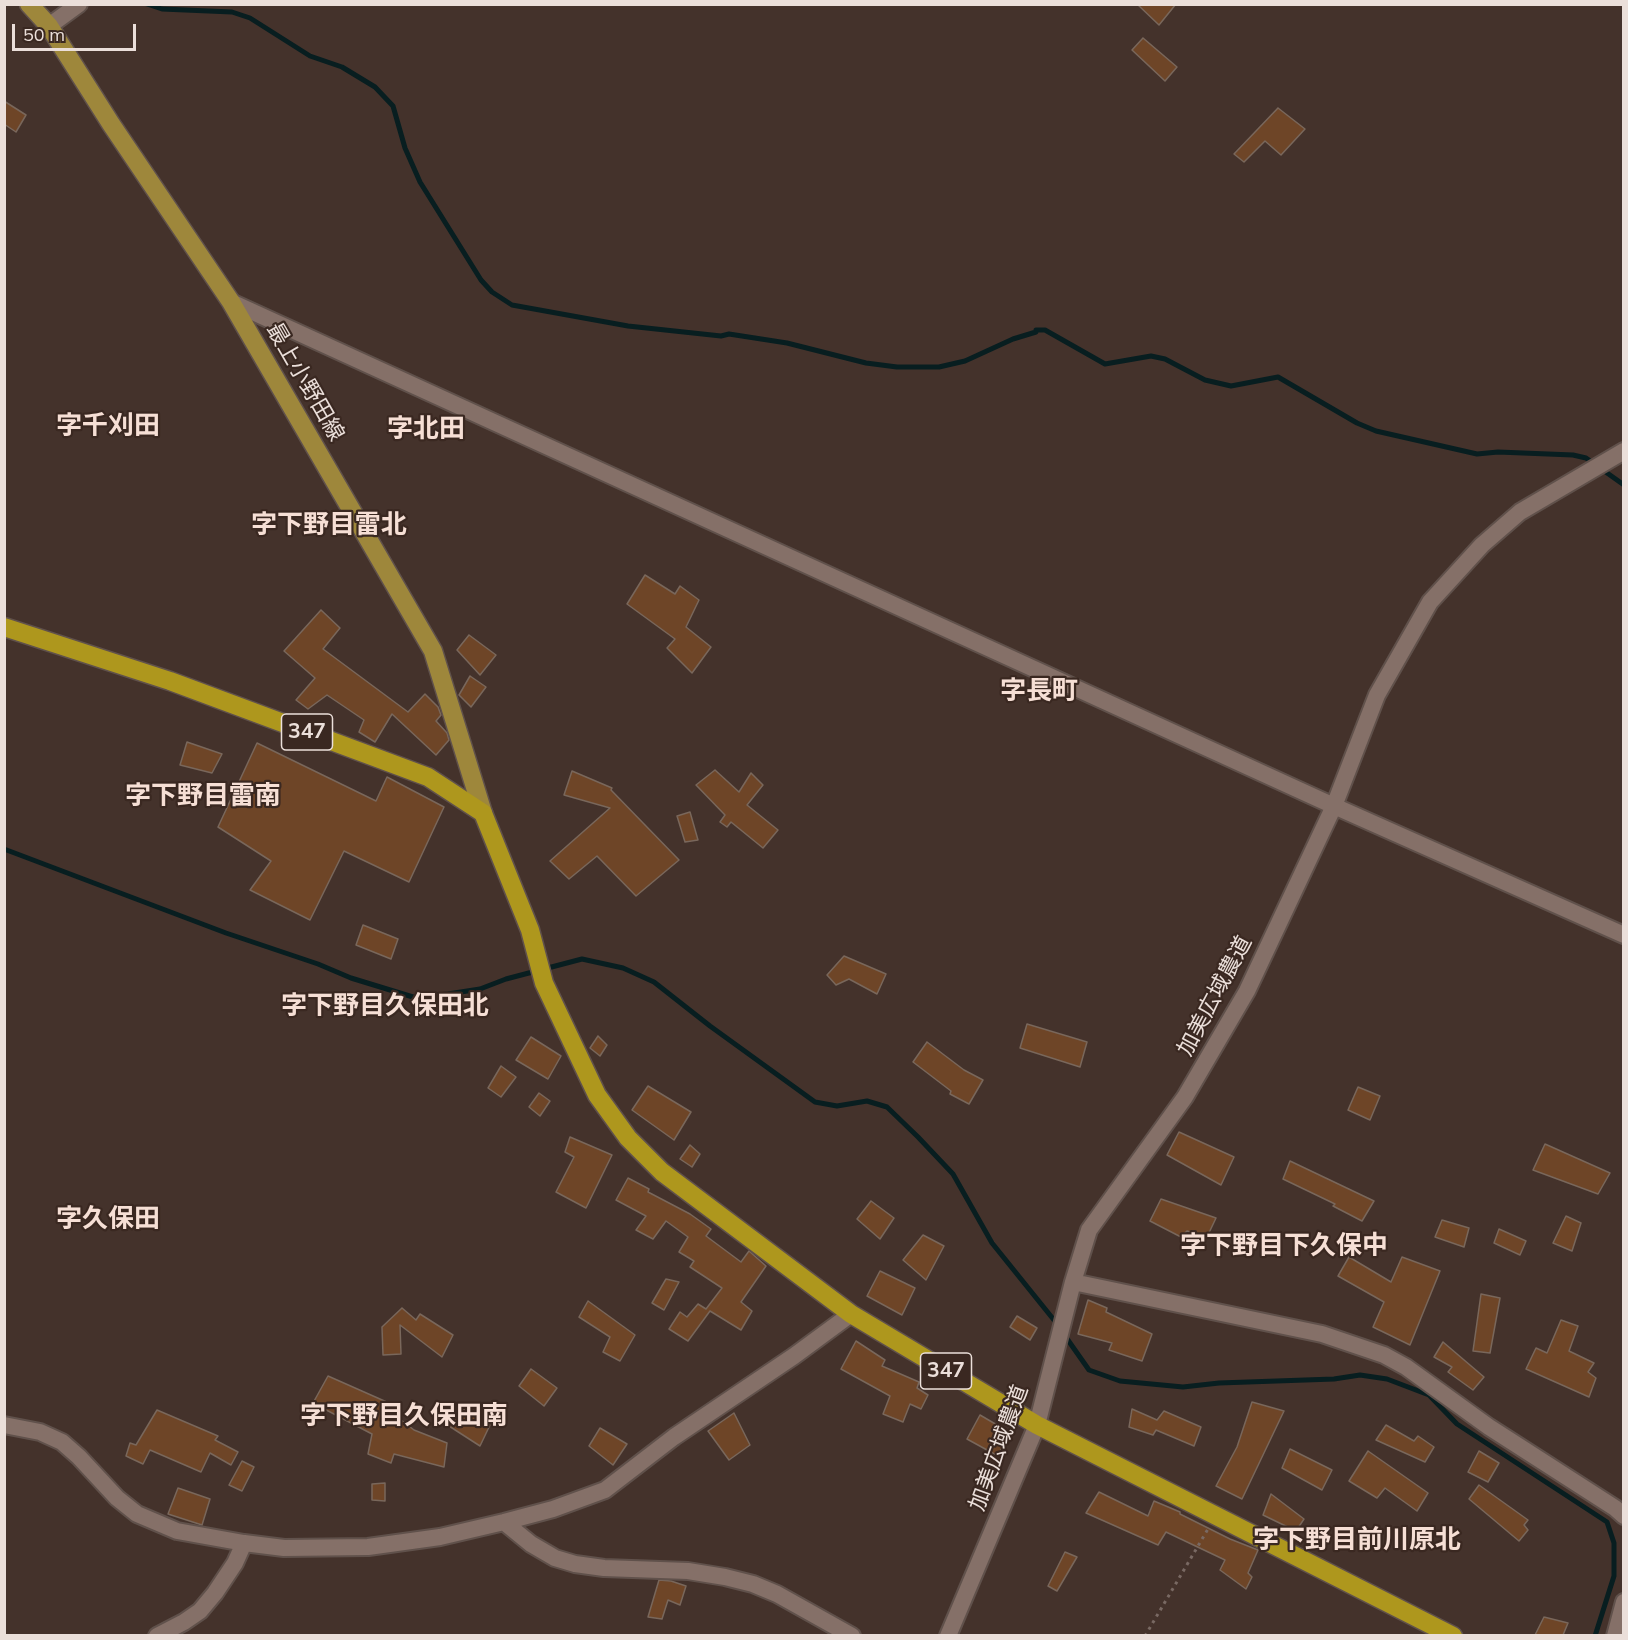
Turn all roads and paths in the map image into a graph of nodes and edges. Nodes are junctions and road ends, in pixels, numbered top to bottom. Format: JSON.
{"nodes":[{"id":1,"x":29,"y":4,"type":"edge"},
{"id":2,"x":80,"y":4,"type":"edge"},
{"id":3,"x":49,"y":26,"type":"junction"},
{"id":4,"x":231,"y":302,"type":"junction"},
{"id":5,"x":1623,"y":451,"type":"edge"},
{"id":6,"x":4,"y":627,"type":"edge"},
{"id":7,"x":1334,"y":806,"type":"junction"},
{"id":8,"x":483,"y":813,"type":"junction"},
{"id":9,"x":1623,"y":935,"type":"edge"},
{"id":10,"x":1073,"y":1282,"type":"junction"},
{"id":11,"x":851,"y":1314,"type":"junction"},
{"id":12,"x":4,"y":1425,"type":"edge"},
{"id":13,"x":1037,"y":1425,"type":"junction"},
{"id":14,"x":1216,"y":1515,"type":"junction"},
{"id":15,"x":1623,"y":1516,"type":"edge"},
{"id":16,"x":504,"y":1522,"type":"junction"},
{"id":17,"x":244,"y":1543,"type":"junction"},
{"id":18,"x":1623,"y":1602,"type":"edge"},
{"id":19,"x":157,"y":1635,"type":"edge"},
{"id":20,"x":852,"y":1635,"type":"edge"},
{"id":21,"x":948,"y":1635,"type":"edge"},
{"id":22,"x":1145,"y":1635,"type":"edge"},
{"id":23,"x":1453,"y":1635,"type":"edge"},
{"id":24,"x":1615,"y":1635,"type":"edge"}],
"edges":[{"from":1,"to":3,"type":"main road","name":"最上小野田線"},
{"from":2,"to":3,"type":"street"},
{"from":3,"to":4,"type":"main road","name":"最上小野田線"},
{"from":4,"to":7,"type":"street"},
{"from":4,"to":8,"type":"main road","name":"最上小野田線"},
{"from":5,"to":7,"type":"street","name":"加美広域農道"},
{"from":6,"to":8,"type":"highway","number":"347"},
{"from":7,"to":9,"type":"street"},
{"from":7,"to":10,"type":"street","name":"加美広域農道"},
{"from":8,"to":11,"type":"highway","number":"347"},
{"from":10,"to":13,"type":"street","name":"加美広域農道"},
{"from":10,"to":15,"type":"street"},
{"from":11,"to":13,"type":"highway","number":"347"},
{"from":11,"to":16,"type":"street"},
{"from":12,"to":17,"type":"street"},
{"from":13,"to":14,"type":"highway","number":"347"},
{"from":13,"to":21,"type":"street","name":"加美広域農道"},
{"from":14,"to":22,"type":"path"},
{"from":14,"to":23,"type":"highway","number":"347"},
{"from":16,"to":17,"type":"street"},
{"from":16,"to":20,"type":"street"},
{"from":17,"to":19,"type":"street"},
{"from":18,"to":24,"type":"street"}]}
